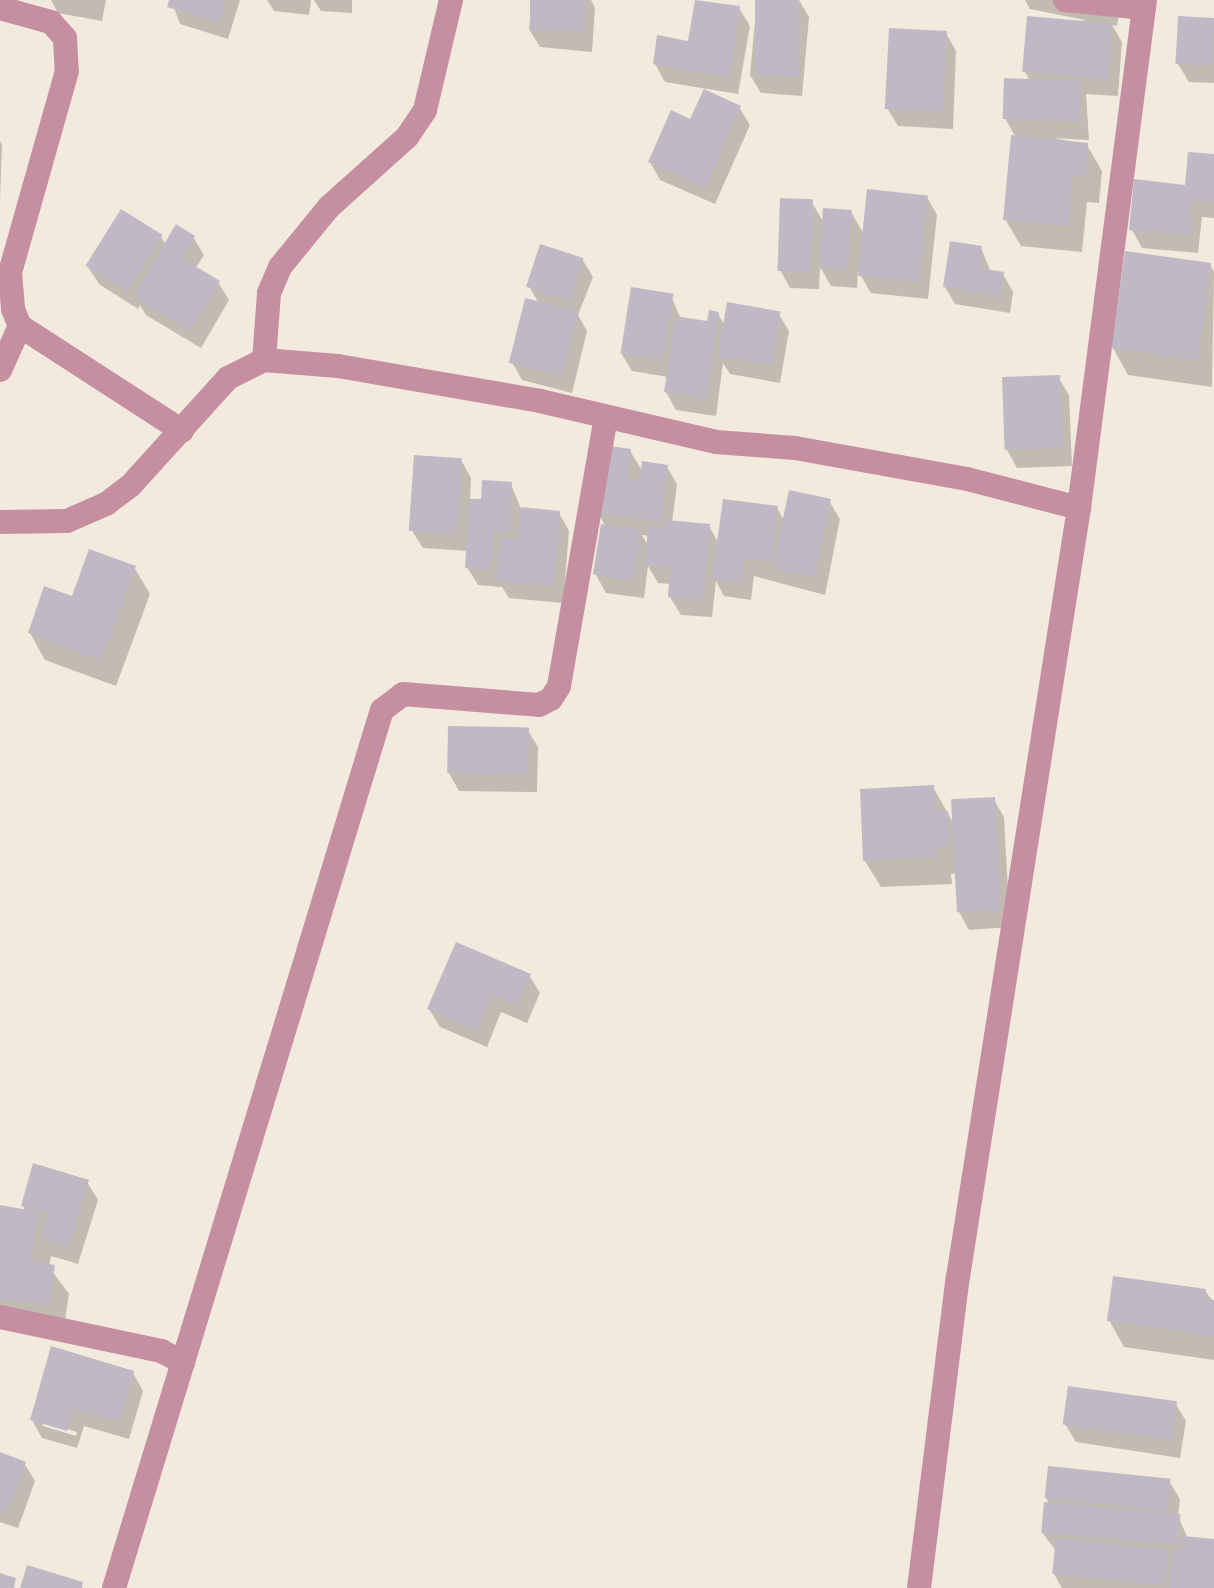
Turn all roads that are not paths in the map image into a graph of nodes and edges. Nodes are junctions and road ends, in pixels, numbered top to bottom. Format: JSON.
{"nodes":[{"id":1,"x":451,"y":0,"type":"edge"},
{"id":2,"x":1065,"y":0,"type":"edge"},
{"id":3,"x":1144,"y":4,"type":"edge"},
{"id":4,"x":0,"y":8,"type":"edge"},
{"id":5,"x":20,"y":326,"type":"junction"},
{"id":6,"x":264,"y":360,"type":"junction"},
{"id":7,"x":0,"y":370,"type":"edge"},
{"id":8,"x":606,"y":418,"type":"junction"},
{"id":9,"x":182,"y":431,"type":"junction"},
{"id":10,"x":1079,"y":508,"type":"junction"},
{"id":11,"x":0,"y":522,"type":"edge"},
{"id":12,"x":0,"y":1317,"type":"edge"},
{"id":13,"x":183,"y":1362,"type":"junction"},
{"id":14,"x":114,"y":1588,"type":"edge"},
{"id":15,"x":919,"y":1588,"type":"edge"}],
"edges":[{"from":1,"to":6,"type":"street"},
{"from":2,"to":3,"type":"street"},
{"from":3,"to":10,"type":"street"},
{"from":4,"to":5,"type":"street"},
{"from":5,"to":7,"type":"street"},
{"from":5,"to":9,"type":"street"},
{"from":6,"to":8,"type":"street"},
{"from":6,"to":9,"type":"street"},
{"from":8,"to":10,"type":"street"},
{"from":8,"to":13,"type":"street"},
{"from":9,"to":11,"type":"street"},
{"from":10,"to":15,"type":"street"},
{"from":12,"to":13,"type":"street"},
{"from":13,"to":14,"type":"street"}]}
